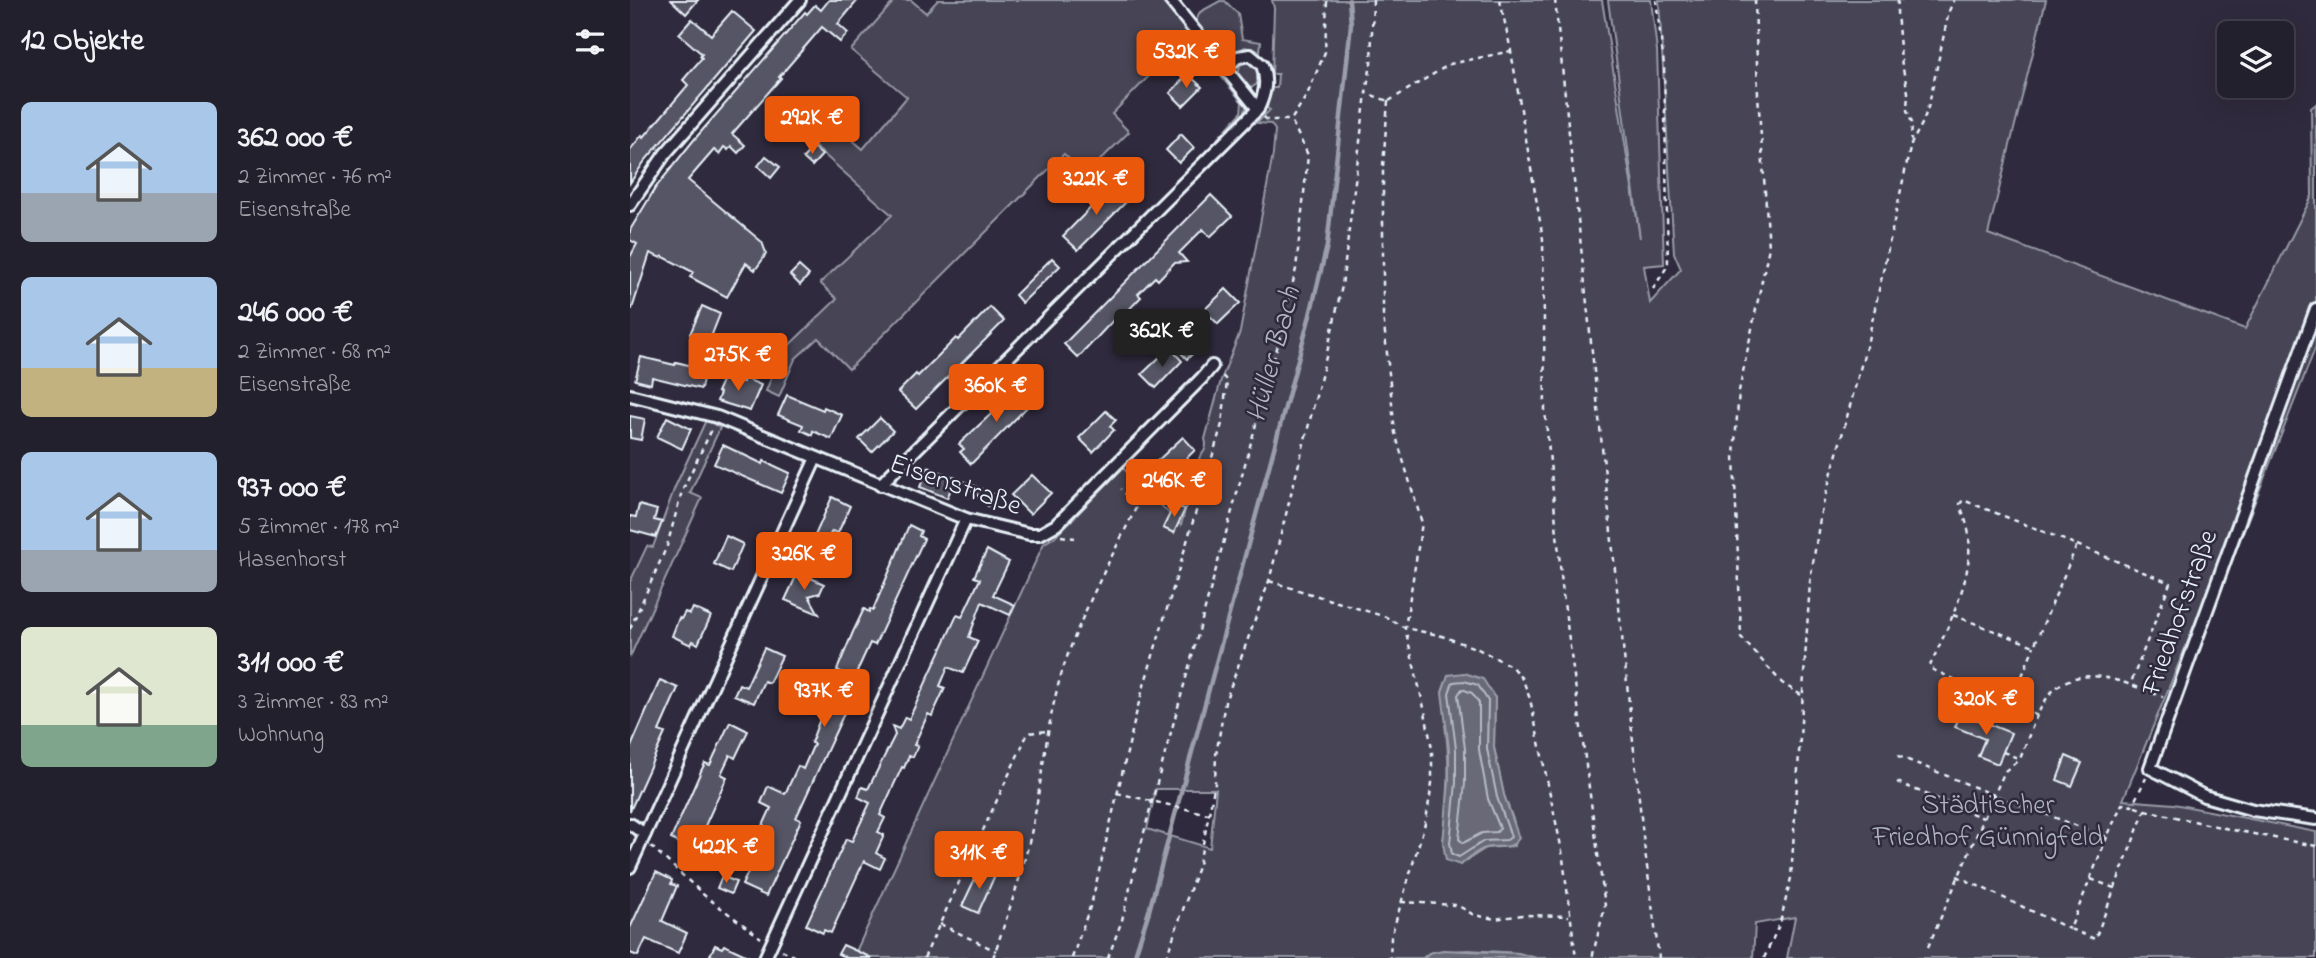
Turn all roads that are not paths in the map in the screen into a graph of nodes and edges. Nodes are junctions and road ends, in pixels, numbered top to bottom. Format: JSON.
{"nodes":[{"id":1,"x":800,"y":0,"type":"edge"},
{"id":2,"x":1173,"y":4,"type":"edge"},
{"id":3,"x":1225,"y":68,"type":"junction"},
{"id":4,"x":1258,"y":109,"type":"junction"},
{"id":5,"x":630,"y":205,"type":"edge"},
{"id":6,"x":2316,"y":309,"type":"edge"},
{"id":7,"x":1212,"y":366,"type":"road end"},
{"id":8,"x":630,"y":395,"type":"edge"},
{"id":9,"x":816,"y":458,"type":"junction"},
{"id":10,"x":880,"y":485,"type":"junction"},
{"id":11,"x":966,"y":519,"type":"junction"},
{"id":12,"x":2316,"y":819,"type":"edge"},
{"id":13,"x":630,"y":824,"type":"edge"},
{"id":14,"x":645,"y":834,"type":"junction"},
{"id":15,"x":630,"y":867,"type":"edge"},
{"id":16,"x":765,"y":958,"type":"edge"}],
"edges":[{"from":1,"to":5,"type":"street"},
{"from":2,"to":3,"type":"street"},
{"from":3,"to":4,"type":"street"},
{"from":3,"to":4,"type":"street"},
{"from":4,"to":10,"type":"street"},
{"from":6,"to":12,"type":"street","name":"Friedhofstraße"},
{"from":7,"to":11,"type":"street","name":"Eisenstraße"},
{"from":8,"to":9,"type":"street","name":"Eisenstraße"},
{"from":9,"to":10,"type":"street","name":"Eisenstraße"},
{"from":9,"to":14,"type":"street"},
{"from":10,"to":11,"type":"street","name":"Eisenstraße"},
{"from":11,"to":16,"type":"street"},
{"from":13,"to":14,"type":"street"},
{"from":14,"to":15,"type":"street"}]}
